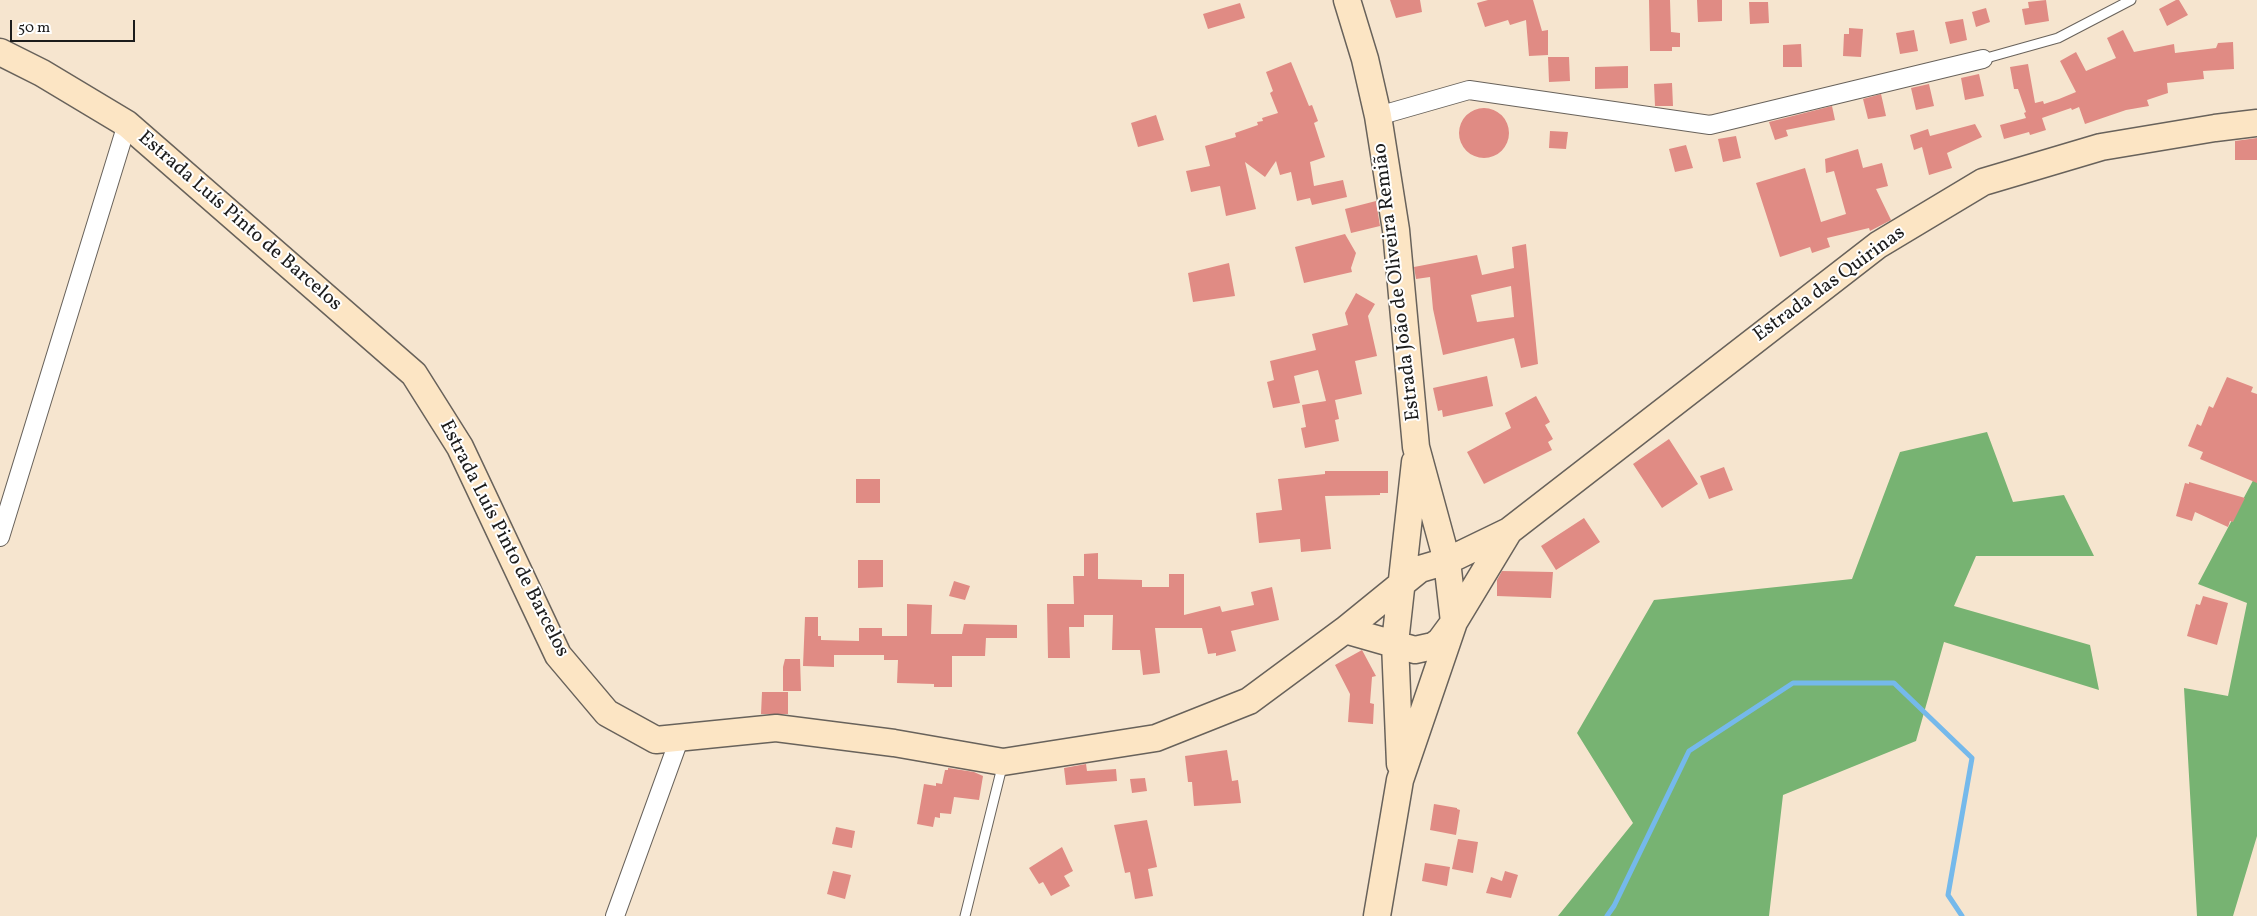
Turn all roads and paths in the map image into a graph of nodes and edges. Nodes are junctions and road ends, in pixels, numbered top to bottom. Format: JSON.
{"nodes":[{"id":1,"x":1347,"y":0,"type":"edge"},
{"id":2,"x":2131,"y":0,"type":"edge"},
{"id":3,"x":0,"y":52,"type":"edge"},
{"id":4,"x":1984,"y":60,"type":"joint"},
{"id":5,"x":1378,"y":116,"type":"junction"},
{"id":6,"x":127,"y":124,"type":"junction"},
{"id":7,"x":2257,"y":124,"type":"edge"},
{"id":8,"x":1416,"y":448,"type":"junction"},
{"id":9,"x":1509,"y":531,"type":"junction"},
{"id":10,"x":0,"y":537,"type":"edge"},
{"id":11,"x":1447,"y":561,"type":"junction"},
{"id":12,"x":1400,"y":584,"type":"junction"},
{"id":13,"x":1454,"y":622,"type":"junction"},
{"id":14,"x":1345,"y":630,"type":"junction"},
{"id":15,"x":1395,"y":643,"type":"junction"},
{"id":16,"x":680,"y":737,"type":"junction"},
{"id":17,"x":1003,"y":762,"type":"junction"},
{"id":18,"x":1400,"y":780,"type":"junction"},
{"id":19,"x":615,"y":916,"type":"edge"},
{"id":20,"x":965,"y":916,"type":"edge"},
{"id":21,"x":1377,"y":916,"type":"edge"}],
"edges":[{"from":1,"to":5,"type":"street","name":"Estrada João de Oliveira Remião"},
{"from":2,"to":4,"type":"lane"},
{"from":3,"to":6,"type":"street","name":"Estrada Luís Pinto de Barcelos"},
{"from":4,"to":5,"type":"street"},
{"from":5,"to":8,"type":"street","name":"Estrada João de Oliveira Remião"},
{"from":6,"to":10,"type":"street"},
{"from":6,"to":16,"type":"street","name":"Estrada Luís Pinto de Barcelos"},
{"from":7,"to":9,"type":"street","name":"Estrada das Quirinas"},
{"from":8,"to":11,"type":"street","name":"Estrada João de Oliveira Remião"},
{"from":8,"to":12,"type":"street","name":"Estrada João de Oliveira Remião"},
{"from":9,"to":11,"type":"street","name":"Estrada das Quirinas"},
{"from":9,"to":13,"type":"street","name":"Estrada das Quirinas"},
{"from":11,"to":12,"type":"street","name":"Estrada Luís Pinto de Barcelos"},
{"from":11,"to":13,"type":"street","name":"Estrada João de Oliveira Remião"},
{"from":12,"to":14,"type":"street","name":"Estrada Luís Pinto de Barcelos"},
{"from":12,"to":15,"type":"street","name":"Estrada João de Oliveira Remião"},
{"from":13,"to":15,"type":"street","name":"Estrada das Quirinas"},
{"from":13,"to":18,"type":"street","name":"Estrada João de Oliveira Remião"},
{"from":14,"to":15,"type":"street"},
{"from":14,"to":17,"type":"street","name":"Estrada Luís Pinto de Barcelos"},
{"from":15,"to":18,"type":"street","name":"Estrada João de Oliveira Remião"},
{"from":16,"to":17,"type":"street","name":"Estrada Luís Pinto de Barcelos"},
{"from":16,"to":19,"type":"street"},
{"from":17,"to":20,"type":"lane"},
{"from":18,"to":21,"type":"street","name":"Estrada João de Oliveira Remião"}]}
